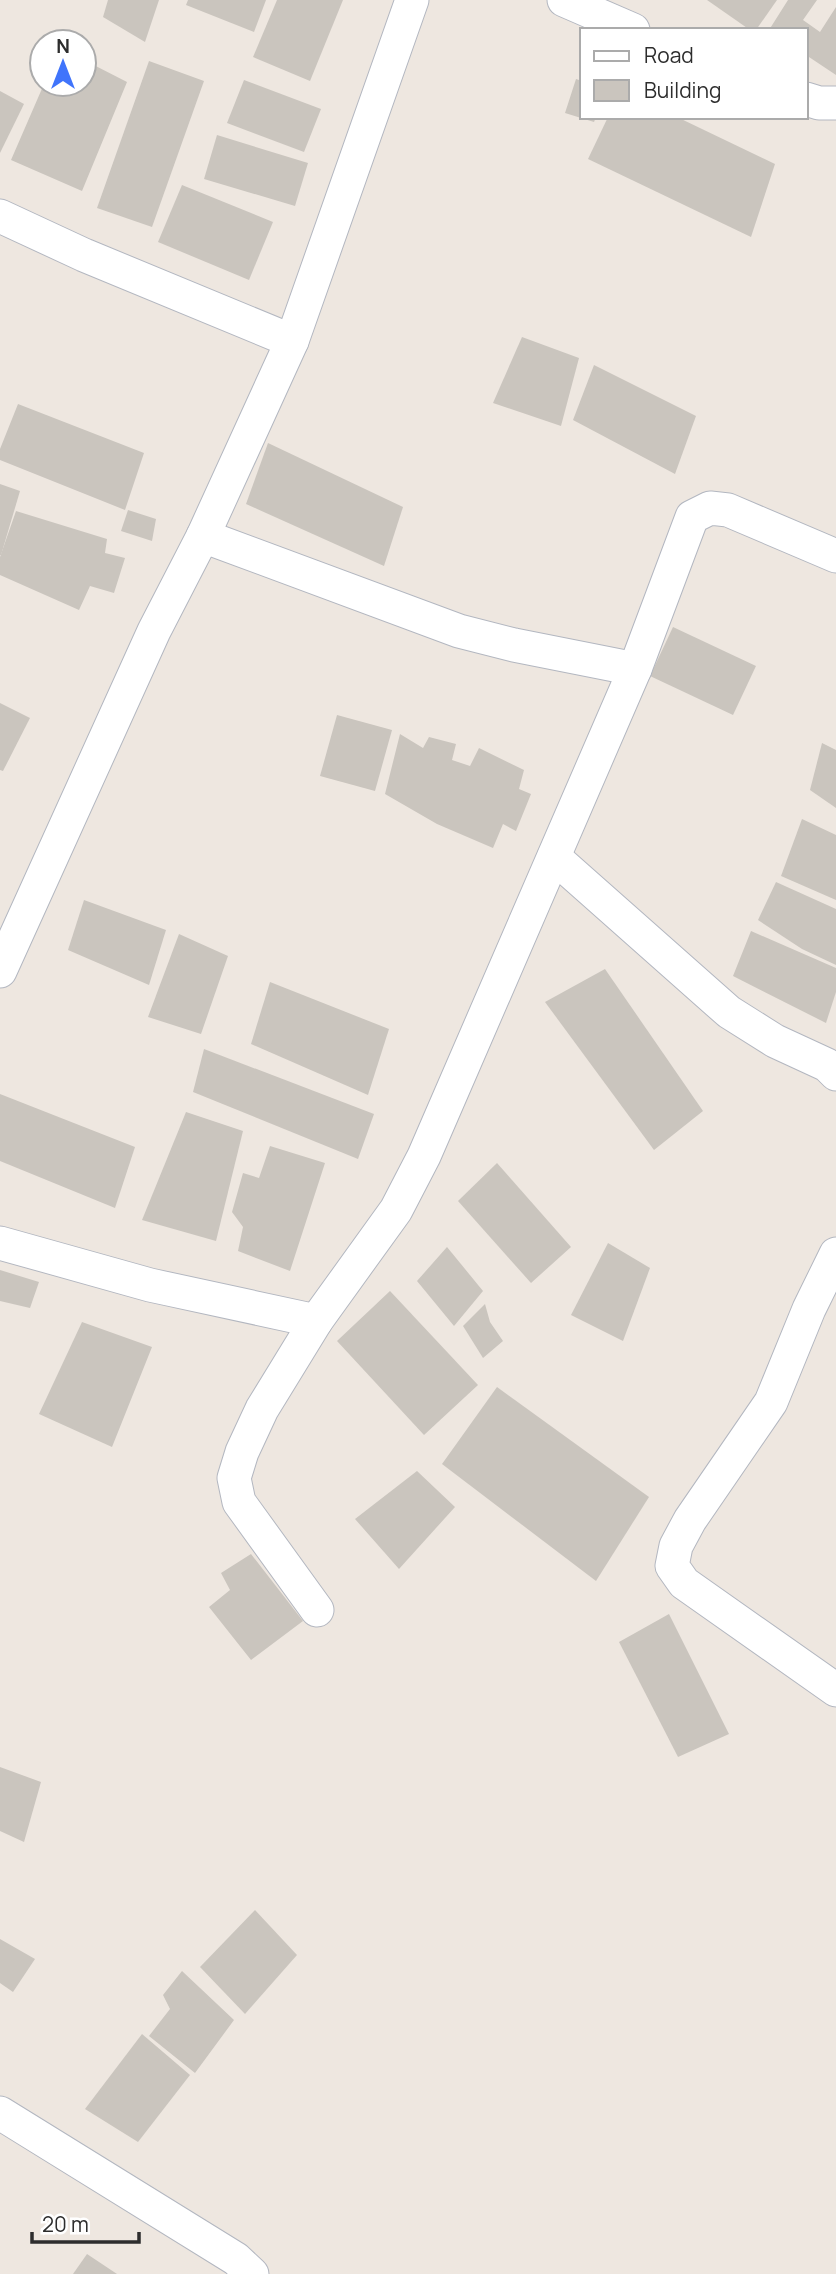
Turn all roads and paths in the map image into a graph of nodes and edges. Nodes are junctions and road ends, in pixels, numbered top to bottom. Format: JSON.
{"nodes":[{"id":1,"x":412,"y":0,"type":"edge"},
{"id":2,"x":564,"y":0,"type":"edge"},
{"id":3,"x":628,"y":28,"type":"edge"},
{"id":4,"x":808,"y":100,"type":"edge"},
{"id":5,"x":836,"y":103,"type":"edge"},
{"id":6,"x":0,"y":215,"type":"edge"},
{"id":7,"x":292,"y":341,"type":"junction"},
{"id":8,"x":203,"y":536,"type":"junction"},
{"id":9,"x":836,"y":556,"type":"edge"},
{"id":10,"x":635,"y":669,"type":"junction"},
{"id":11,"x":554,"y":857,"type":"junction"},
{"id":12,"x":0,"y":971,"type":"edge"},
{"id":13,"x":836,"y":1074,"type":"edge"},
{"id":14,"x":0,"y":1243,"type":"edge"},
{"id":15,"x":836,"y":1254,"type":"edge"},
{"id":16,"x":316,"y":1321,"type":"junction"},
{"id":17,"x":317,"y":1610,"type":"dead end"},
{"id":18,"x":836,"y":1690,"type":"edge"},
{"id":19,"x":0,"y":2113,"type":"edge"},
{"id":20,"x":252,"y":2274,"type":"edge"}],
"edges":[{"from":1,"to":7,"type":"street"},
{"from":2,"to":3,"type":"street"},
{"from":4,"to":5,"type":"street"},
{"from":6,"to":7,"type":"street"},
{"from":7,"to":8,"type":"street"},
{"from":8,"to":10,"type":"street"},
{"from":8,"to":12,"type":"street"},
{"from":9,"to":10,"type":"street"},
{"from":10,"to":11,"type":"street"},
{"from":11,"to":13,"type":"street"},
{"from":11,"to":16,"type":"street"},
{"from":14,"to":16,"type":"street"},
{"from":15,"to":18,"type":"street"},
{"from":16,"to":17,"type":"street"},
{"from":19,"to":20,"type":"street"}]}
